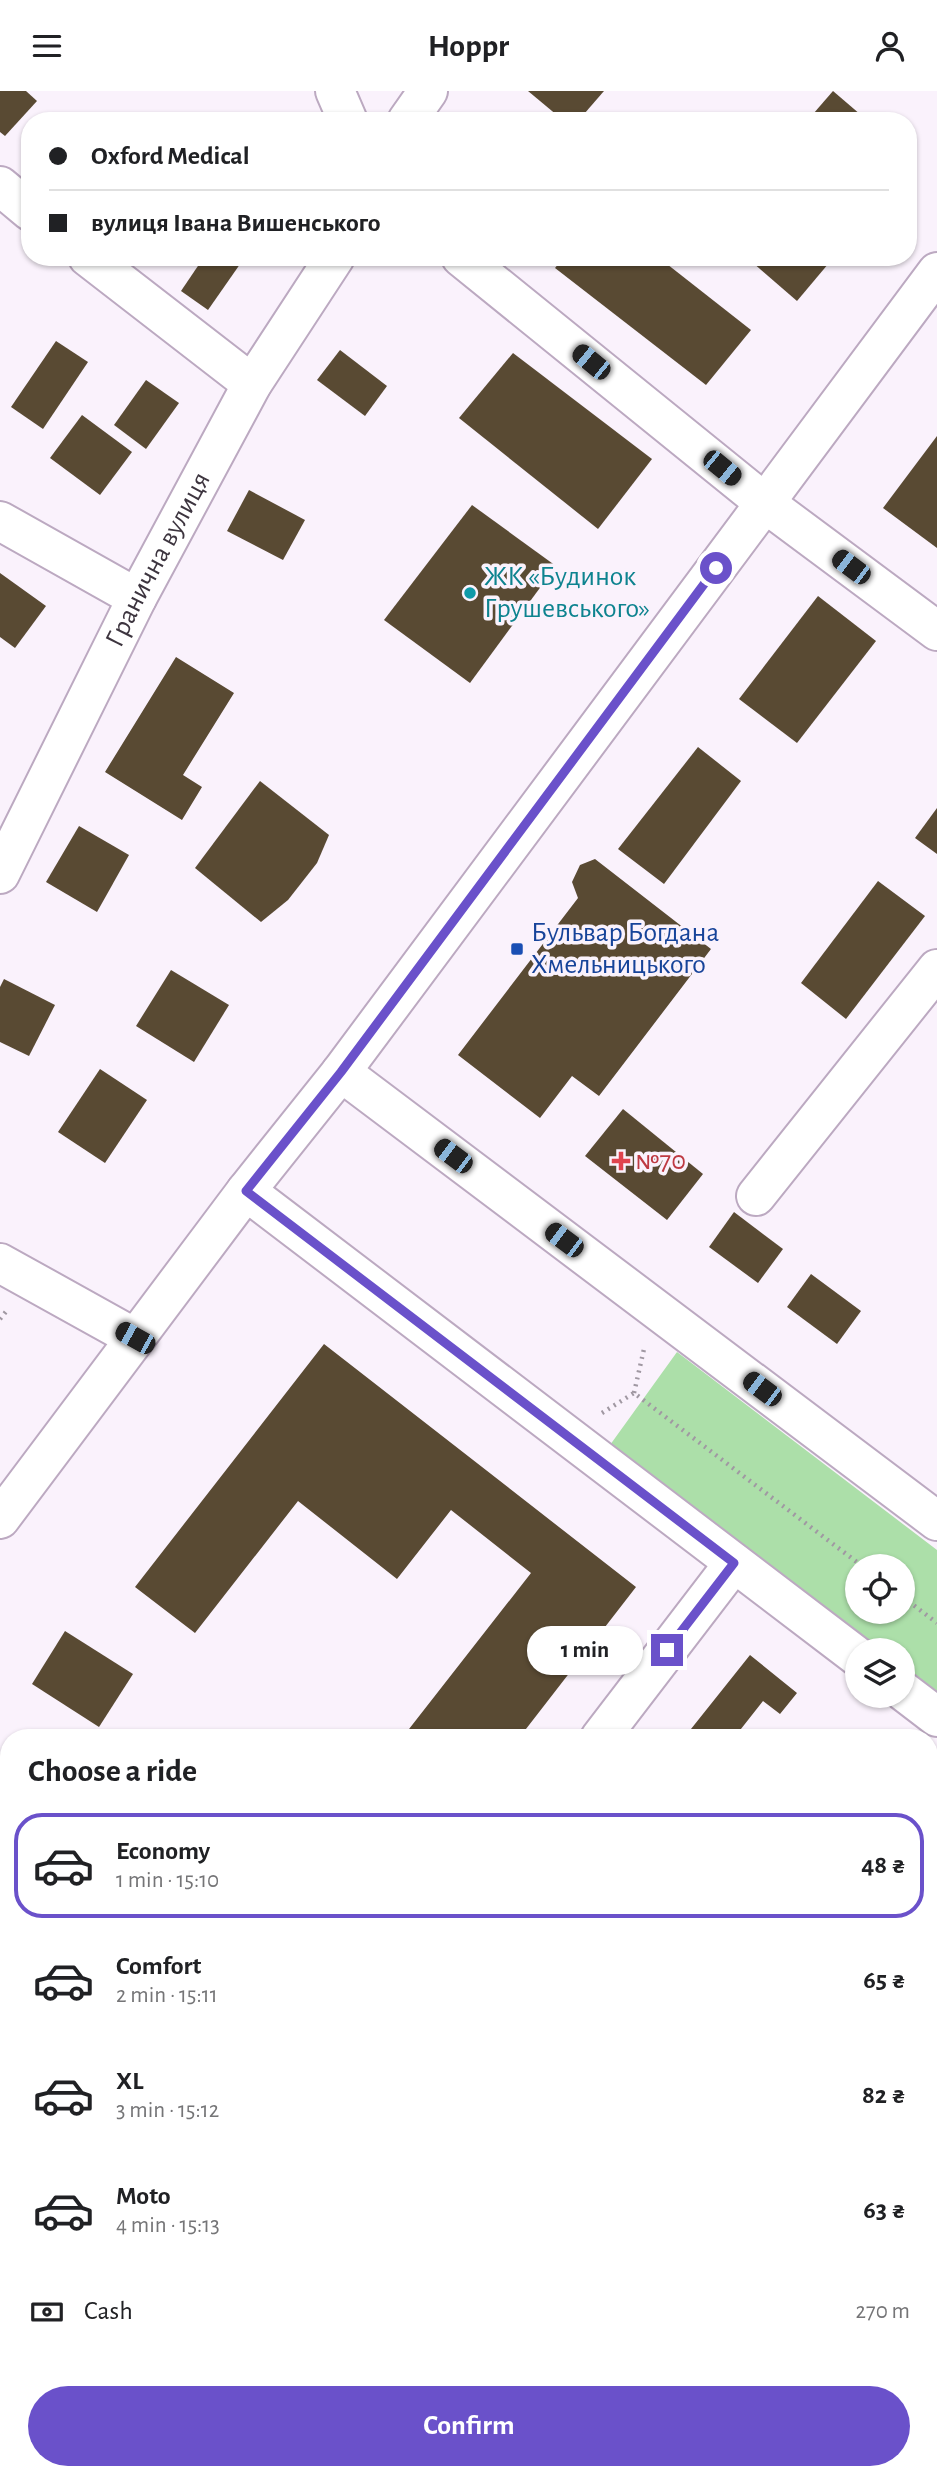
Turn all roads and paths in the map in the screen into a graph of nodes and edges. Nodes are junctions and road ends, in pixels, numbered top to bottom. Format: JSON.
{"nodes":[{"id":1,"x":335,"y":91,"type":"edge"},
{"id":2,"x":428,"y":91,"type":"edge"},
{"id":3,"x":344,"y":112,"type":"edge"},
{"id":4,"x":413,"y":112,"type":"edge"},
{"id":5,"x":0,"y":186,"type":"edge"},
{"id":6,"x":21,"y":204,"type":"edge"},
{"id":7,"x":100,"y":266,"type":"edge"},
{"id":8,"x":329,"y":266,"type":"edge"},
{"id":9,"x":472,"y":266,"type":"edge"},
{"id":10,"x":937,"y":272,"type":"edge"},
{"id":11,"x":252,"y":384,"type":"junction"},
{"id":12,"x":765,"y":503,"type":"junction"},
{"id":13,"x":0,"y":521,"type":"edge"},
{"id":14,"x":137,"y":599,"type":"junction"},
{"id":15,"x":937,"y":631,"type":"edge"},
{"id":16,"x":0,"y":874,"type":"edge"},
{"id":17,"x":937,"y":969,"type":"edge"},
{"id":18,"x":341,"y":1072,"type":"junction"},
{"id":19,"x":246,"y":1191,"type":"junction"},
{"id":20,"x":756,"y":1196,"type":"dead end"},
{"id":21,"x":0,"y":1262,"type":"edge"},
{"id":22,"x":135,"y":1338,"type":"junction"},
{"id":23,"x":566,"y":1435,"type":"junction"},
{"id":24,"x":0,"y":1519,"type":"edge"},
{"id":25,"x":937,"y":1521,"type":"edge"},
{"id":26,"x":846,"y":1554,"type":"edge"},
{"id":27,"x":734,"y":1563,"type":"junction"},
{"id":28,"x":915,"y":1606,"type":"edge"},
{"id":29,"x":937,"y":1623,"type":"edge"},
{"id":30,"x":845,"y":1647,"type":"edge"},
{"id":31,"x":915,"y":1700,"type":"edge"},
{"id":32,"x":937,"y":1717,"type":"edge"},
{"id":33,"x":607,"y":1729,"type":"edge"}],
"edges":[{"from":1,"to":3,"type":"street"},
{"from":2,"to":4,"type":"street"},
{"from":5,"to":6,"type":"street"},
{"from":7,"to":11,"type":"street"},
{"from":8,"to":11,"type":"street","name":"Гранична вулиця"},
{"from":9,"to":12,"type":"street"},
{"from":10,"to":12,"type":"street"},
{"from":11,"to":14,"type":"street","name":"Гранична вулиця"},
{"from":12,"to":15,"type":"street"},
{"from":12,"to":18,"type":"street"},
{"from":13,"to":14,"type":"street"},
{"from":14,"to":16,"type":"street","name":"Гранична вулиця"},
{"from":17,"to":20,"type":"street"},
{"from":18,"to":19,"type":"street"},
{"from":18,"to":25,"type":"street"},
{"from":19,"to":22,"type":"street"},
{"from":19,"to":23,"type":"street"},
{"from":21,"to":22,"type":"street"},
{"from":22,"to":24,"type":"street"},
{"from":23,"to":26,"type":"path"},
{"from":23,"to":27,"type":"street"},
{"from":27,"to":30,"type":"street"},
{"from":27,"to":33,"type":"street"},
{"from":28,"to":29,"type":"path"},
{"from":31,"to":32,"type":"street"}]}
